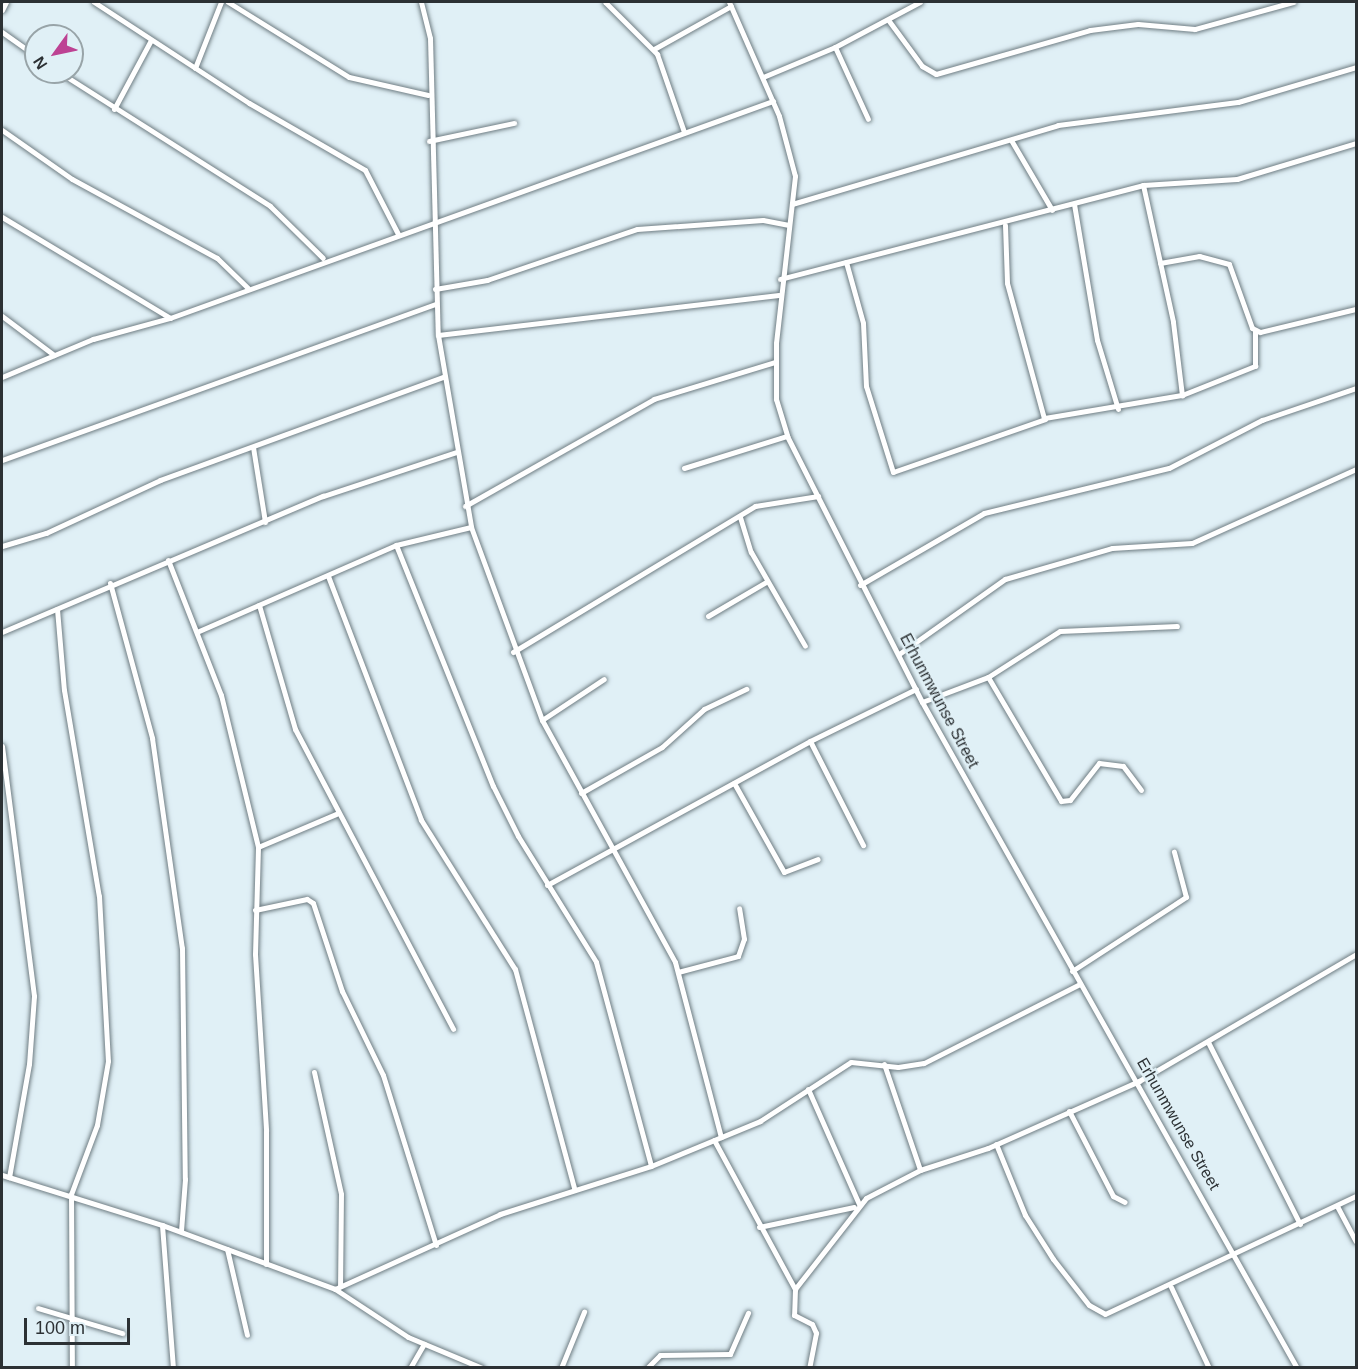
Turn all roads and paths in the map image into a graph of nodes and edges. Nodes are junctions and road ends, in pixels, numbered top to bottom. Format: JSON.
{"nodes":[{"id":1,"x":6,"y":2,"type":"edge"},
{"id":2,"x":94,"y":2,"type":"edge"},
{"id":3,"x":221,"y":2,"type":"edge"},
{"id":4,"x":228,"y":2,"type":"edge"},
{"id":5,"x":421,"y":2,"type":"edge"},
{"id":6,"x":605,"y":2,"type":"edge"},
{"id":7,"x":920,"y":2,"type":"edge"},
{"id":8,"x":1293,"y":2,"type":"edge"},
{"id":9,"x":730,"y":4,"type":"edge"},
{"id":10,"x":2,"y":8,"type":"edge"},
{"id":11,"x":889,"y":21,"type":"junction"},
{"id":12,"x":2,"y":32,"type":"edge"},
{"id":13,"x":151,"y":40,"type":"junction"},
{"id":14,"x":835,"y":47,"type":"junction"},
{"id":15,"x":24,"y":48,"type":"edge"},
{"id":16,"x":654,"y":50,"type":"junction"},
{"id":17,"x":1356,"y":67,"type":"edge"},
{"id":18,"x":195,"y":68,"type":"junction"},
{"id":19,"x":763,"y":77,"type":"junction"},
{"id":20,"x":76,"y":84,"type":"edge"},
{"id":21,"x":428,"y":95,"type":"junction"},
{"id":22,"x":773,"y":101,"type":"junction"},
{"id":23,"x":114,"y":110,"type":"junction"},
{"id":24,"x":868,"y":119,"type":"dead end"},
{"id":25,"x":514,"y":123,"type":"dead end"},
{"id":26,"x":2,"y":130,"type":"edge"},
{"id":27,"x":684,"y":132,"type":"junction"},
{"id":28,"x":1011,"y":140,"type":"junction"},
{"id":29,"x":429,"y":141,"type":"junction"},
{"id":30,"x":1356,"y":142,"type":"edge"},
{"id":31,"x":1143,"y":185,"type":"junction"},
{"id":32,"x":792,"y":204,"type":"junction"},
{"id":33,"x":1074,"y":204,"type":"junction"},
{"id":34,"x":1052,"y":210,"type":"junction"},
{"id":35,"x":2,"y":217,"type":"edge"},
{"id":36,"x":430,"y":222,"type":"junction"},
{"id":37,"x":788,"y":225,"type":"junction"},
{"id":38,"x":1005,"y":225,"type":"junction"},
{"id":39,"x":398,"y":234,"type":"junction"},
{"id":40,"x":323,"y":258,"type":"junction"},
{"id":41,"x":846,"y":262,"type":"junction"},
{"id":42,"x":1160,"y":263,"type":"junction"},
{"id":43,"x":780,"y":279,"type":"junction"},
{"id":44,"x":248,"y":288,"type":"junction"},
{"id":45,"x":435,"y":289,"type":"junction"},
{"id":46,"x":779,"y":295,"type":"junction"},
{"id":47,"x":436,"y":304,"type":"junction"},
{"id":48,"x":1356,"y":309,"type":"edge"},
{"id":49,"x":2,"y":316,"type":"edge"},
{"id":50,"x":170,"y":318,"type":"junction"},
{"id":51,"x":1255,"y":330,"type":"junction"},
{"id":52,"x":438,"y":335,"type":"junction"},
{"id":53,"x":54,"y":355,"type":"junction"},
{"id":54,"x":775,"y":362,"type":"junction"},
{"id":55,"x":2,"y":377,"type":"edge"},
{"id":56,"x":443,"y":377,"type":"junction"},
{"id":57,"x":1356,"y":388,"type":"edge"},
{"id":58,"x":1182,"y":395,"type":"junction"},
{"id":59,"x":1118,"y":409,"type":"junction"},
{"id":60,"x":1045,"y":419,"type":"junction"},
{"id":61,"x":787,"y":436,"type":"junction"},
{"id":62,"x":253,"y":447,"type":"junction"},
{"id":63,"x":456,"y":452,"type":"junction"},
{"id":64,"x":2,"y":460,"type":"edge"},
{"id":65,"x":684,"y":468,"type":"dead end"},
{"id":66,"x":1356,"y":469,"type":"edge"},
{"id":67,"x":818,"y":496,"type":"junction"},
{"id":68,"x":465,"y":506,"type":"junction"},
{"id":69,"x":740,"y":517,"type":"junction"},
{"id":70,"x":266,"y":522,"type":"junction"},
{"id":71,"x":471,"y":527,"type":"junction"},
{"id":72,"x":396,"y":544,"type":"junction"},
{"id":73,"x":2,"y":546,"type":"edge"},
{"id":74,"x":168,"y":560,"type":"junction"},
{"id":75,"x":328,"y":576,"type":"junction"},
{"id":76,"x":766,"y":582,"type":"junction"},
{"id":77,"x":110,"y":583,"type":"junction"},
{"id":78,"x":861,"y":585,"type":"junction"},
{"id":79,"x":258,"y":605,"type":"junction"},
{"id":80,"x":57,"y":609,"type":"junction"},
{"id":81,"x":708,"y":616,"type":"dead end"},
{"id":82,"x":1177,"y":626,"type":"dead end"},
{"id":83,"x":199,"y":631,"type":"junction"},
{"id":84,"x":2,"y":632,"type":"edge"},
{"id":85,"x":805,"y":646,"type":"dead end"},
{"id":86,"x":513,"y":652,"type":"junction"},
{"id":87,"x":899,"y":654,"type":"junction"},
{"id":88,"x":988,"y":677,"type":"junction"},
{"id":89,"x":604,"y":680,"type":"dead end"},
{"id":90,"x":746,"y":689,"type":"dead end"},
{"id":91,"x":916,"y":689,"type":"junction"},
{"id":92,"x":922,"y":702,"type":"junction"},
{"id":93,"x":542,"y":720,"type":"junction"},
{"id":94,"x":810,"y":741,"type":"junction"},
{"id":95,"x":2,"y":746,"type":"edge"},
{"id":96,"x":734,"y":783,"type":"junction"},
{"id":97,"x":1140,"y":790,"type":"dead end"},
{"id":98,"x":581,"y":794,"type":"junction"},
{"id":99,"x":336,"y":814,"type":"junction"},
{"id":100,"x":863,"y":845,"type":"dead end"},
{"id":101,"x":258,"y":847,"type":"junction"},
{"id":102,"x":615,"y":847,"type":"junction"},
{"id":103,"x":1174,"y":852,"type":"dead end"},
{"id":104,"x":818,"y":859,"type":"dead end"},
{"id":105,"x":547,"y":885,"type":"junction"},
{"id":106,"x":738,"y":908,"type":"dead end"},
{"id":107,"x":255,"y":910,"type":"junction"},
{"id":108,"x":1356,"y":954,"type":"edge"},
{"id":109,"x":1072,"y":971,"type":"junction"},
{"id":110,"x":678,"y":972,"type":"junction"},
{"id":111,"x":1080,"y":984,"type":"junction"},
{"id":112,"x":453,"y":1029,"type":"dead end"},
{"id":113,"x":1208,"y":1042,"type":"junction"},
{"id":114,"x":884,"y":1064,"type":"junction"},
{"id":115,"x":314,"y":1071,"type":"dead end"},
{"id":116,"x":1139,"y":1082,"type":"junction"},
{"id":117,"x":808,"y":1089,"type":"junction"},
{"id":118,"x":1069,"y":1112,"type":"junction"},
{"id":119,"x":721,"y":1137,"type":"junction"},
{"id":120,"x":714,"y":1140,"type":"junction"},
{"id":121,"x":996,"y":1144,"type":"junction"},
{"id":122,"x":651,"y":1166,"type":"junction"},
{"id":123,"x":920,"y":1170,"type":"junction"},
{"id":124,"x":2,"y":1175,"type":"edge"},
{"id":125,"x":9,"y":1177,"type":"junction"},
{"id":126,"x":574,"y":1188,"type":"junction"},
{"id":127,"x":71,"y":1194,"type":"junction"},
{"id":128,"x":1356,"y":1196,"type":"edge"},
{"id":129,"x":1125,"y":1202,"type":"dead end"},
{"id":130,"x":857,"y":1206,"type":"junction"},
{"id":131,"x":1337,"y":1206,"type":"junction"},
{"id":132,"x":1300,"y":1224,"type":"junction"},
{"id":133,"x":162,"y":1225,"type":"junction"},
{"id":134,"x":759,"y":1227,"type":"junction"},
{"id":135,"x":181,"y":1232,"type":"junction"},
{"id":136,"x":1356,"y":1241,"type":"edge"},
{"id":137,"x":436,"y":1245,"type":"junction"},
{"id":138,"x":227,"y":1249,"type":"junction"},
{"id":139,"x":1238,"y":1254,"type":"junction"},
{"id":140,"x":266,"y":1264,"type":"junction"},
{"id":141,"x":337,"y":1287,"type":"junction"},
{"id":142,"x":1171,"y":1287,"type":"junction"},
{"id":143,"x":795,"y":1289,"type":"junction"},
{"id":144,"x":38,"y":1308,"type":"dead end"},
{"id":145,"x":584,"y":1312,"type":"dead end"},
{"id":146,"x":748,"y":1313,"type":"dead end"},
{"id":147,"x":72,"y":1318,"type":"junction"},
{"id":148,"x":122,"y":1333,"type":"dead end"},
{"id":149,"x":247,"y":1335,"type":"dead end"},
{"id":150,"x":424,"y":1344,"type":"junction"},
{"id":151,"x":72,"y":1368,"type":"edge"},
{"id":152,"x":173,"y":1368,"type":"edge"},
{"id":153,"x":410,"y":1368,"type":"edge"},
{"id":154,"x":482,"y":1368,"type":"edge"},
{"id":155,"x":561,"y":1368,"type":"edge"},
{"id":156,"x":646,"y":1368,"type":"edge"},
{"id":157,"x":809,"y":1368,"type":"edge"},
{"id":158,"x":1209,"y":1368,"type":"edge"},
{"id":159,"x":1297,"y":1368,"type":"edge"}],
"edges":[{"from":1,"to":10,"type":"street"},
{"from":2,"to":13,"type":"street"},
{"from":3,"to":18,"type":"street"},
{"from":4,"to":21,"type":"street"},
{"from":5,"to":21,"type":"street"},
{"from":6,"to":16,"type":"street"},
{"from":7,"to":11,"type":"street"},
{"from":8,"to":11,"type":"street"},
{"from":9,"to":16,"type":"street"},
{"from":9,"to":19,"type":"street","name":"Erhunmwunse Street"},
{"from":11,"to":14,"type":"street"},
{"from":12,"to":15,"type":"street"},
{"from":13,"to":18,"type":"street"},
{"from":13,"to":23,"type":"street"},
{"from":14,"to":19,"type":"street"},
{"from":14,"to":24,"type":"street"},
{"from":16,"to":27,"type":"street"},
{"from":17,"to":28,"type":"street"},
{"from":18,"to":39,"type":"street"},
{"from":19,"to":22,"type":"street","name":"Erhunmwunse Street"},
{"from":20,"to":23,"type":"street"},
{"from":21,"to":29,"type":"street"},
{"from":22,"to":27,"type":"street"},
{"from":22,"to":32,"type":"street","name":"Erhunmwunse Street"},
{"from":23,"to":40,"type":"street"},
{"from":25,"to":29,"type":"street"},
{"from":26,"to":44,"type":"street"},
{"from":27,"to":36,"type":"street"},
{"from":28,"to":32,"type":"street"},
{"from":28,"to":34,"type":"street"},
{"from":29,"to":36,"type":"street"},
{"from":30,"to":31,"type":"street"},
{"from":31,"to":33,"type":"street"},
{"from":31,"to":42,"type":"street"},
{"from":32,"to":37,"type":"street","name":"Erhunmwunse Street"},
{"from":33,"to":34,"type":"street"},
{"from":33,"to":59,"type":"street"},
{"from":34,"to":38,"type":"street"},
{"from":35,"to":50,"type":"street"},
{"from":36,"to":39,"type":"street"},
{"from":36,"to":45,"type":"street"},
{"from":37,"to":43,"type":"street","name":"Erhunmwunse Street"},
{"from":37,"to":45,"type":"street"},
{"from":38,"to":41,"type":"street"},
{"from":38,"to":60,"type":"street"},
{"from":39,"to":40,"type":"street"},
{"from":40,"to":44,"type":"street"},
{"from":41,"to":43,"type":"street"},
{"from":41,"to":60,"type":"street"},
{"from":42,"to":51,"type":"street"},
{"from":42,"to":58,"type":"street"},
{"from":43,"to":46,"type":"street","name":"Erhunmwunse Street"},
{"from":44,"to":50,"type":"street"},
{"from":45,"to":47,"type":"street"},
{"from":46,"to":52,"type":"street"},
{"from":46,"to":54,"type":"street","name":"Erhunmwunse Street"},
{"from":47,"to":52,"type":"street"},
{"from":47,"to":64,"type":"street"},
{"from":48,"to":51,"type":"street"},
{"from":49,"to":53,"type":"street"},
{"from":50,"to":53,"type":"street"},
{"from":51,"to":58,"type":"street"},
{"from":52,"to":56,"type":"street"},
{"from":53,"to":55,"type":"street"},
{"from":54,"to":61,"type":"street","name":"Erhunmwunse Street"},
{"from":54,"to":68,"type":"street"},
{"from":56,"to":62,"type":"street"},
{"from":56,"to":63,"type":"street"},
{"from":57,"to":78,"type":"street"},
{"from":58,"to":59,"type":"street"},
{"from":59,"to":60,"type":"street"},
{"from":61,"to":65,"type":"street"},
{"from":61,"to":67,"type":"street","name":"Erhunmwunse Street"},
{"from":62,"to":70,"type":"street"},
{"from":62,"to":73,"type":"street"},
{"from":63,"to":68,"type":"street"},
{"from":63,"to":70,"type":"street"},
{"from":66,"to":87,"type":"street"},
{"from":67,"to":69,"type":"street"},
{"from":67,"to":78,"type":"street","name":"Erhunmwunse Street"},
{"from":68,"to":71,"type":"street"},
{"from":69,"to":76,"type":"street"},
{"from":69,"to":86,"type":"street"},
{"from":70,"to":74,"type":"street"},
{"from":71,"to":72,"type":"street"},
{"from":71,"to":86,"type":"street"},
{"from":72,"to":75,"type":"street"},
{"from":72,"to":105,"type":"street"},
{"from":74,"to":77,"type":"street"},
{"from":74,"to":83,"type":"street"},
{"from":75,"to":79,"type":"street"},
{"from":75,"to":126,"type":"street"},
{"from":76,"to":81,"type":"street"},
{"from":76,"to":85,"type":"street"},
{"from":77,"to":80,"type":"street"},
{"from":77,"to":135,"type":"street"},
{"from":78,"to":87,"type":"street","name":"Erhunmwunse Street"},
{"from":79,"to":83,"type":"street"},
{"from":79,"to":99,"type":"street"},
{"from":80,"to":84,"type":"street"},
{"from":80,"to":127,"type":"street"},
{"from":82,"to":88,"type":"street"},
{"from":83,"to":101,"type":"street"},
{"from":86,"to":93,"type":"street"},
{"from":87,"to":91,"type":"street","name":"Erhunmwunse Street"},
{"from":88,"to":92,"type":"street"},
{"from":88,"to":97,"type":"street"},
{"from":89,"to":93,"type":"street"},
{"from":90,"to":98,"type":"street"},
{"from":91,"to":92,"type":"street","name":"Erhunmwunse Street"},
{"from":91,"to":94,"type":"street"},
{"from":92,"to":109,"type":"street","name":"Erhunmwunse Street"},
{"from":93,"to":98,"type":"street"},
{"from":94,"to":96,"type":"street"},
{"from":94,"to":100,"type":"street"},
{"from":95,"to":125,"type":"street"},
{"from":96,"to":102,"type":"street"},
{"from":96,"to":104,"type":"street"},
{"from":98,"to":102,"type":"street"},
{"from":99,"to":101,"type":"street"},
{"from":99,"to":112,"type":"street"},
{"from":101,"to":107,"type":"street"},
{"from":102,"to":105,"type":"street"},
{"from":102,"to":110,"type":"street"},
{"from":103,"to":109,"type":"street"},
{"from":105,"to":122,"type":"street"},
{"from":106,"to":110,"type":"street"},
{"from":107,"to":137,"type":"street"},
{"from":107,"to":140,"type":"street"},
{"from":108,"to":113,"type":"street"},
{"from":109,"to":111,"type":"street","name":"Erhunmwunse Street"},
{"from":110,"to":119,"type":"street"},
{"from":111,"to":114,"type":"street"},
{"from":111,"to":116,"type":"street","name":"Erhunmwunse Street"},
{"from":113,"to":116,"type":"street"},
{"from":113,"to":132,"type":"street"},
{"from":114,"to":117,"type":"street"},
{"from":114,"to":123,"type":"street"},
{"from":115,"to":141,"type":"street"},
{"from":116,"to":118,"type":"street"},
{"from":116,"to":139,"type":"street","name":"Erhunmwunse Street"},
{"from":117,"to":119,"type":"street"},
{"from":117,"to":130,"type":"street"},
{"from":118,"to":121,"type":"street"},
{"from":118,"to":129,"type":"street"},
{"from":119,"to":120,"type":"street"},
{"from":120,"to":122,"type":"street"},
{"from":120,"to":134,"type":"street"},
{"from":121,"to":123,"type":"street"},
{"from":121,"to":142,"type":"street"},
{"from":122,"to":126,"type":"street"},
{"from":123,"to":130,"type":"street"},
{"from":124,"to":125,"type":"street"},
{"from":125,"to":127,"type":"street"},
{"from":126,"to":137,"type":"street"},
{"from":127,"to":133,"type":"street"},
{"from":127,"to":147,"type":"street"},
{"from":128,"to":131,"type":"street"},
{"from":130,"to":134,"type":"street"},
{"from":130,"to":143,"type":"street"},
{"from":131,"to":132,"type":"street"},
{"from":131,"to":136,"type":"street"},
{"from":132,"to":139,"type":"street"},
{"from":133,"to":135,"type":"street"},
{"from":133,"to":152,"type":"street"},
{"from":134,"to":143,"type":"street"},
{"from":135,"to":138,"type":"street"},
{"from":137,"to":141,"type":"street"},
{"from":138,"to":140,"type":"street"},
{"from":138,"to":149,"type":"street"},
{"from":139,"to":142,"type":"street"},
{"from":139,"to":159,"type":"street","name":"Erhunmwunse Street"},
{"from":140,"to":141,"type":"street"},
{"from":141,"to":150,"type":"street"},
{"from":142,"to":158,"type":"street"},
{"from":143,"to":157,"type":"street"},
{"from":144,"to":147,"type":"street"},
{"from":145,"to":155,"type":"street"},
{"from":146,"to":156,"type":"street"},
{"from":147,"to":148,"type":"street"},
{"from":147,"to":151,"type":"street"},
{"from":150,"to":153,"type":"street"},
{"from":150,"to":154,"type":"street"}]}
